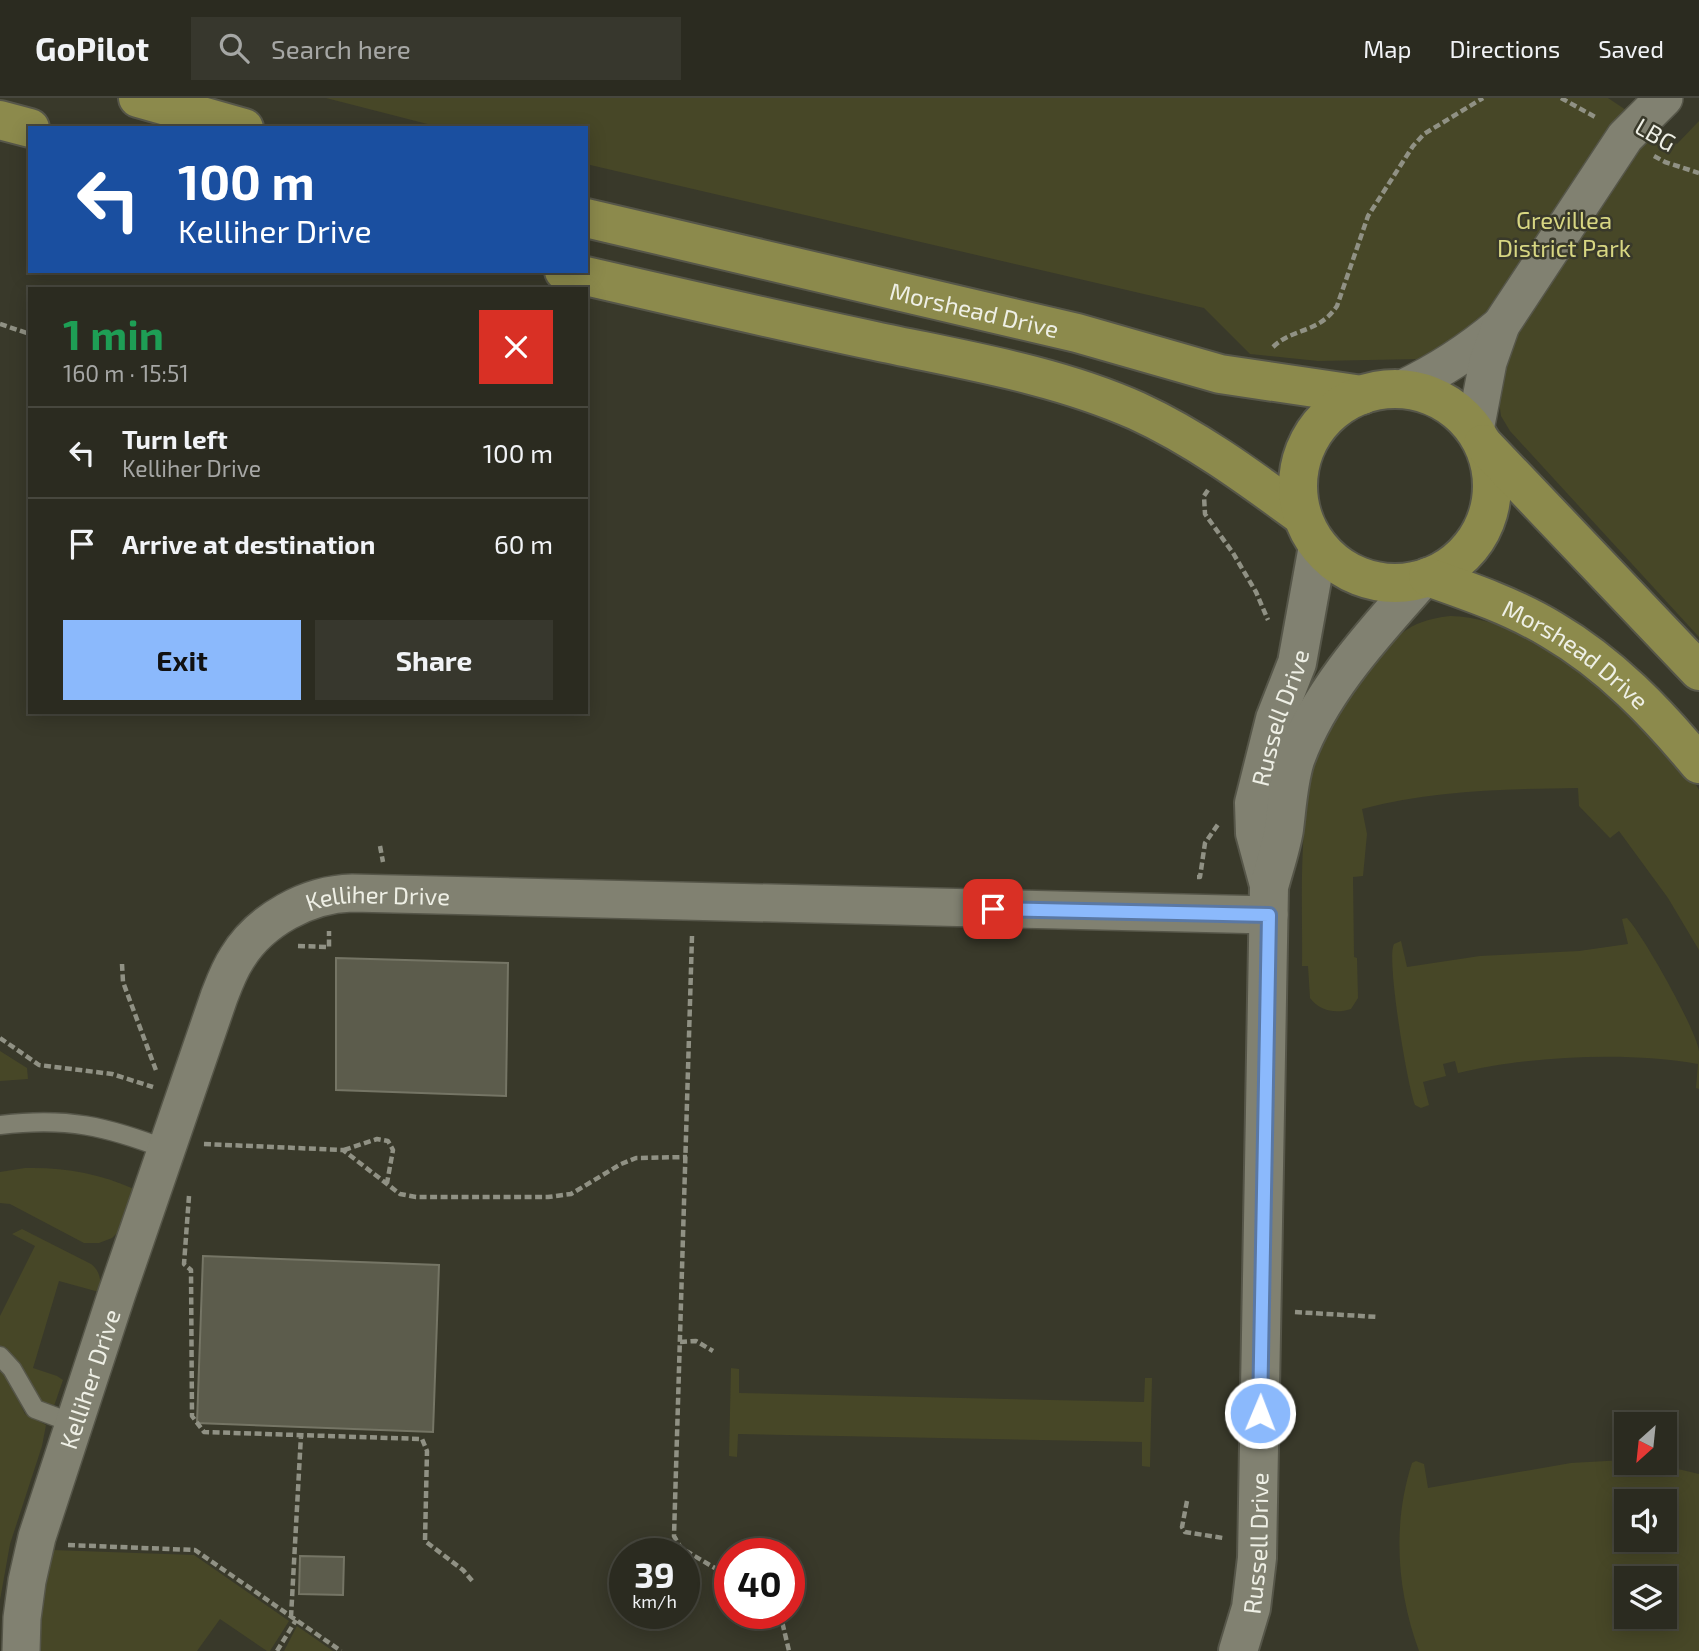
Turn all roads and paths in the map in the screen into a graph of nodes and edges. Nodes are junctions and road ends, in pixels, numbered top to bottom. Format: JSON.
{"nodes":[{"id":1,"x":138,"y":98,"type":"edge"},
{"id":2,"x":1483,"y":98,"type":"edge"},
{"id":3,"x":1561,"y":98,"type":"edge"},
{"id":4,"x":1664,"y":98,"type":"edge"},
{"id":5,"x":0,"y":120,"type":"edge"},
{"id":6,"x":237,"y":126,"type":"edge"},
{"id":7,"x":28,"y":127,"type":"edge"},
{"id":8,"x":1625,"y":137,"type":"junction"},
{"id":9,"x":1699,"y":173,"type":"edge"},
{"id":10,"x":588,"y":218,"type":"edge"},
{"id":11,"x":573,"y":273,"type":"edge"},
{"id":12,"x":0,"y":324,"type":"edge"},
{"id":13,"x":1501,"y":325,"type":"junction"},
{"id":14,"x":28,"y":333,"type":"edge"},
{"id":15,"x":1257,"y":379,"type":"junction"},
{"id":16,"x":1402,"y":389,"type":"junction"},
{"id":17,"x":1362,"y":395,"type":"junction"},
{"id":18,"x":1478,"y":436,"type":"junction"},
{"id":19,"x":1237,"y":469,"type":"junction"},
{"id":20,"x":1310,"y":531,"type":"junction"},
{"id":21,"x":1425,"y":578,"type":"junction"},
{"id":22,"x":1270,"y":624,"type":"dead end"},
{"id":23,"x":1699,"y":671,"type":"edge"},
{"id":24,"x":1699,"y":764,"type":"edge"},
{"id":25,"x":1222,"y":820,"type":"dead end"},
{"id":26,"x":1200,"y":877,"type":"dead end"},
{"id":27,"x":1269,"y":901,"type":"junction"},
{"id":28,"x":692,"y":925,"type":"dead end"},
{"id":29,"x":285,"y":946,"type":"dead end"},
{"id":30,"x":329,"y":947,"type":"dead end"},
{"id":31,"x":122,"y":964,"type":"dead end"},
{"id":32,"x":0,"y":1038,"type":"edge"},
{"id":33,"x":173,"y":1095,"type":"junction"},
{"id":34,"x":0,"y":1125,"type":"edge"},
{"id":35,"x":206,"y":1144,"type":"dead end"},
{"id":36,"x":168,"y":1150,"type":"junction"},
{"id":37,"x":343,"y":1150,"type":"junction"},
{"id":38,"x":687,"y":1157,"type":"junction"},
{"id":39,"x":387,"y":1183,"type":"junction"},
{"id":40,"x":189,"y":1188,"type":"dead end"},
{"id":41,"x":1260,"y":1309,"type":"junction"},
{"id":42,"x":1378,"y":1317,"type":"dead end"},
{"id":43,"x":680,"y":1342,"type":"junction"},
{"id":44,"x":713,"y":1351,"type":"dead end"},
{"id":45,"x":0,"y":1356,"type":"edge"},
{"id":46,"x":75,"y":1424,"type":"junction"},
{"id":47,"x":301,"y":1435,"type":"junction"},
{"id":48,"x":1186,"y":1502,"type":"dead end"},
{"id":49,"x":1223,"y":1538,"type":"dead end"},
{"id":50,"x":63,"y":1544,"type":"dead end"},
{"id":51,"x":714,"y":1568,"type":"edge"},
{"id":52,"x":474,"y":1583,"type":"dead end"},
{"id":53,"x":293,"y":1618,"type":"junction"},
{"id":54,"x":784,"y":1629,"type":"edge"},
{"id":55,"x":21,"y":1651,"type":"edge"},
{"id":56,"x":277,"y":1651,"type":"edge"},
{"id":57,"x":341,"y":1651,"type":"edge"},
{"id":58,"x":789,"y":1651,"type":"edge"},
{"id":59,"x":1238,"y":1651,"type":"edge"}],
"edges":[{"from":1,"to":6,"type":"main road"},
{"from":2,"to":15,"type":"path"},
{"from":3,"to":8,"type":"path","name":"LBG"},
{"from":4,"to":8,"type":"street"},
{"from":5,"to":7,"type":"main road"},
{"from":8,"to":9,"type":"path","name":"LBG"},
{"from":8,"to":13,"type":"street"},
{"from":10,"to":15,"type":"main road","name":"Morshead Drive"},
{"from":11,"to":19,"type":"main road","name":"Morshead Drive"},
{"from":12,"to":14,"type":"path"},
{"from":13,"to":16,"type":"street"},
{"from":13,"to":18,"type":"street"},
{"from":15,"to":17,"type":"main road","name":"Morshead Drive"},
{"from":16,"to":17,"type":"main road"},
{"from":16,"to":18,"type":"main road"},
{"from":17,"to":20,"type":"main road"},
{"from":18,"to":21,"type":"main road"},
{"from":18,"to":23,"type":"main road"},
{"from":19,"to":20,"type":"main road","name":"Morshead Drive"},
{"from":19,"to":22,"type":"path"},
{"from":20,"to":21,"type":"main road"},
{"from":20,"to":27,"type":"street","name":"Russell Drive"},
{"from":21,"to":24,"type":"main road","name":"Morshead Drive"},
{"from":21,"to":27,"type":"street","name":"Russell Drive"},
{"from":25,"to":26,"type":"path"},
{"from":27,"to":33,"type":"street","name":"Kelliher Drive"},
{"from":27,"to":41,"type":"street","name":"Russell Drive"},
{"from":28,"to":38,"type":"path"},
{"from":29,"to":30,"type":"path"},
{"from":31,"to":33,"type":"path"},
{"from":32,"to":33,"type":"path"},
{"from":33,"to":36,"type":"street","name":"Kelliher Drive"},
{"from":34,"to":36,"type":"lane"},
{"from":35,"to":37,"type":"path"},
{"from":36,"to":46,"type":"street","name":"Kelliher Drive"},
{"from":37,"to":39,"type":"path"},
{"from":37,"to":39,"type":"path"},
{"from":38,"to":39,"type":"path"},
{"from":38,"to":43,"type":"path"},
{"from":40,"to":47,"type":"path"},
{"from":41,"to":42,"type":"path"},
{"from":41,"to":59,"type":"street","name":"Russell Drive"},
{"from":43,"to":44,"type":"path"},
{"from":43,"to":51,"type":"path"},
{"from":45,"to":46,"type":"lane"},
{"from":46,"to":55,"type":"street","name":"Kelliher Drive"},
{"from":47,"to":52,"type":"path"},
{"from":47,"to":53,"type":"path"},
{"from":48,"to":49,"type":"path"},
{"from":50,"to":53,"type":"path"},
{"from":53,"to":56,"type":"path"},
{"from":53,"to":57,"type":"path"},
{"from":54,"to":58,"type":"path"}]}
